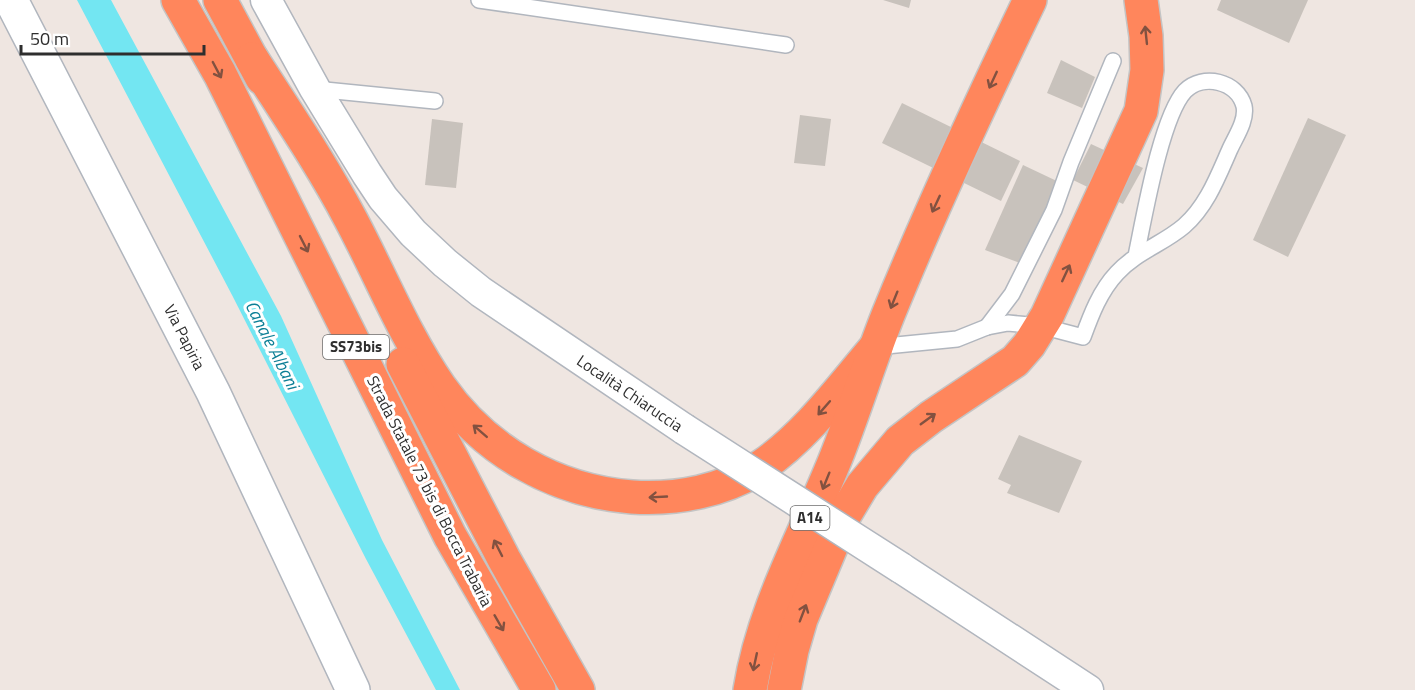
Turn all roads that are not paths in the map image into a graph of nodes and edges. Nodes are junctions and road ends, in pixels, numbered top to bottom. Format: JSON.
{"nodes":[{"id":1,"x":11,"y":0,"type":"edge"},
{"id":2,"x":178,"y":0,"type":"edge"},
{"id":3,"x":220,"y":0,"type":"edge"},
{"id":4,"x":266,"y":0,"type":"edge"},
{"id":5,"x":479,"y":0,"type":"edge"},
{"id":6,"x":1030,"y":0,"type":"edge"},
{"id":7,"x":1141,"y":0,"type":"edge"},
{"id":8,"x":786,"y":45,"type":"dead end"},
{"id":9,"x":252,"y":59,"type":"junction"},
{"id":10,"x":1113,"y":61,"type":"dead end"},
{"id":11,"x":315,"y":89,"type":"junction"},
{"id":12,"x":435,"y":101,"type":"dead end"},
{"id":13,"x":1136,"y":256,"type":"junction"},
{"id":14,"x":1041,"y":326,"type":"junction"},
{"id":15,"x":987,"y":327,"type":"junction"},
{"id":16,"x":876,"y":347,"type":"junction"},
{"id":17,"x":351,"y":686,"type":"edge"},
{"id":18,"x":538,"y":690,"type":"edge"},
{"id":19,"x":578,"y":690,"type":"edge"},
{"id":20,"x":750,"y":690,"type":"edge"},
{"id":21,"x":784,"y":690,"type":"edge"},
{"id":22,"x":1088,"y":690,"type":"edge"}],
"edges":[{"from":1,"to":17,"type":"street","name":"Via Papiria"},
{"from":2,"to":18,"type":"highway","name":"Strada Statale 73 bis di Bocca Trabaria","number":"SS73bis","one_way":true},
{"from":3,"to":9,"type":"highway","name":"Strada Statale 73 bis di Bocca Trabaria","number":"SS73bis"},
{"from":4,"to":11,"type":"street","name":"Località Chiaruccia"},
{"from":5,"to":8,"type":"lane"},
{"from":6,"to":16,"type":"highway","number":"A14","one_way":true},
{"from":14,"to":7,"type":"highway","number":"A14","one_way":true},
{"from":16,"to":9,"type":"highway","one_way":true},
{"from":19,"to":9,"type":"highway","name":"Strada Statale 73 bis di Bocca Trabaria","number":"SS73bis","one_way":true},
{"from":10,"to":15,"type":"lane"},
{"from":11,"to":12,"type":"lane"},
{"from":11,"to":22,"type":"street","name":"Località Chiaruccia","bridge":true},
{"from":13,"to":13,"type":"lane"},
{"from":13,"to":14,"type":"lane"},
{"from":14,"to":15,"type":"lane"},
{"from":21,"to":14,"type":"highway","number":"A14","one_way":true},
{"from":15,"to":16,"type":"lane"},
{"from":16,"to":20,"type":"highway","number":"A14","one_way":true}]}
